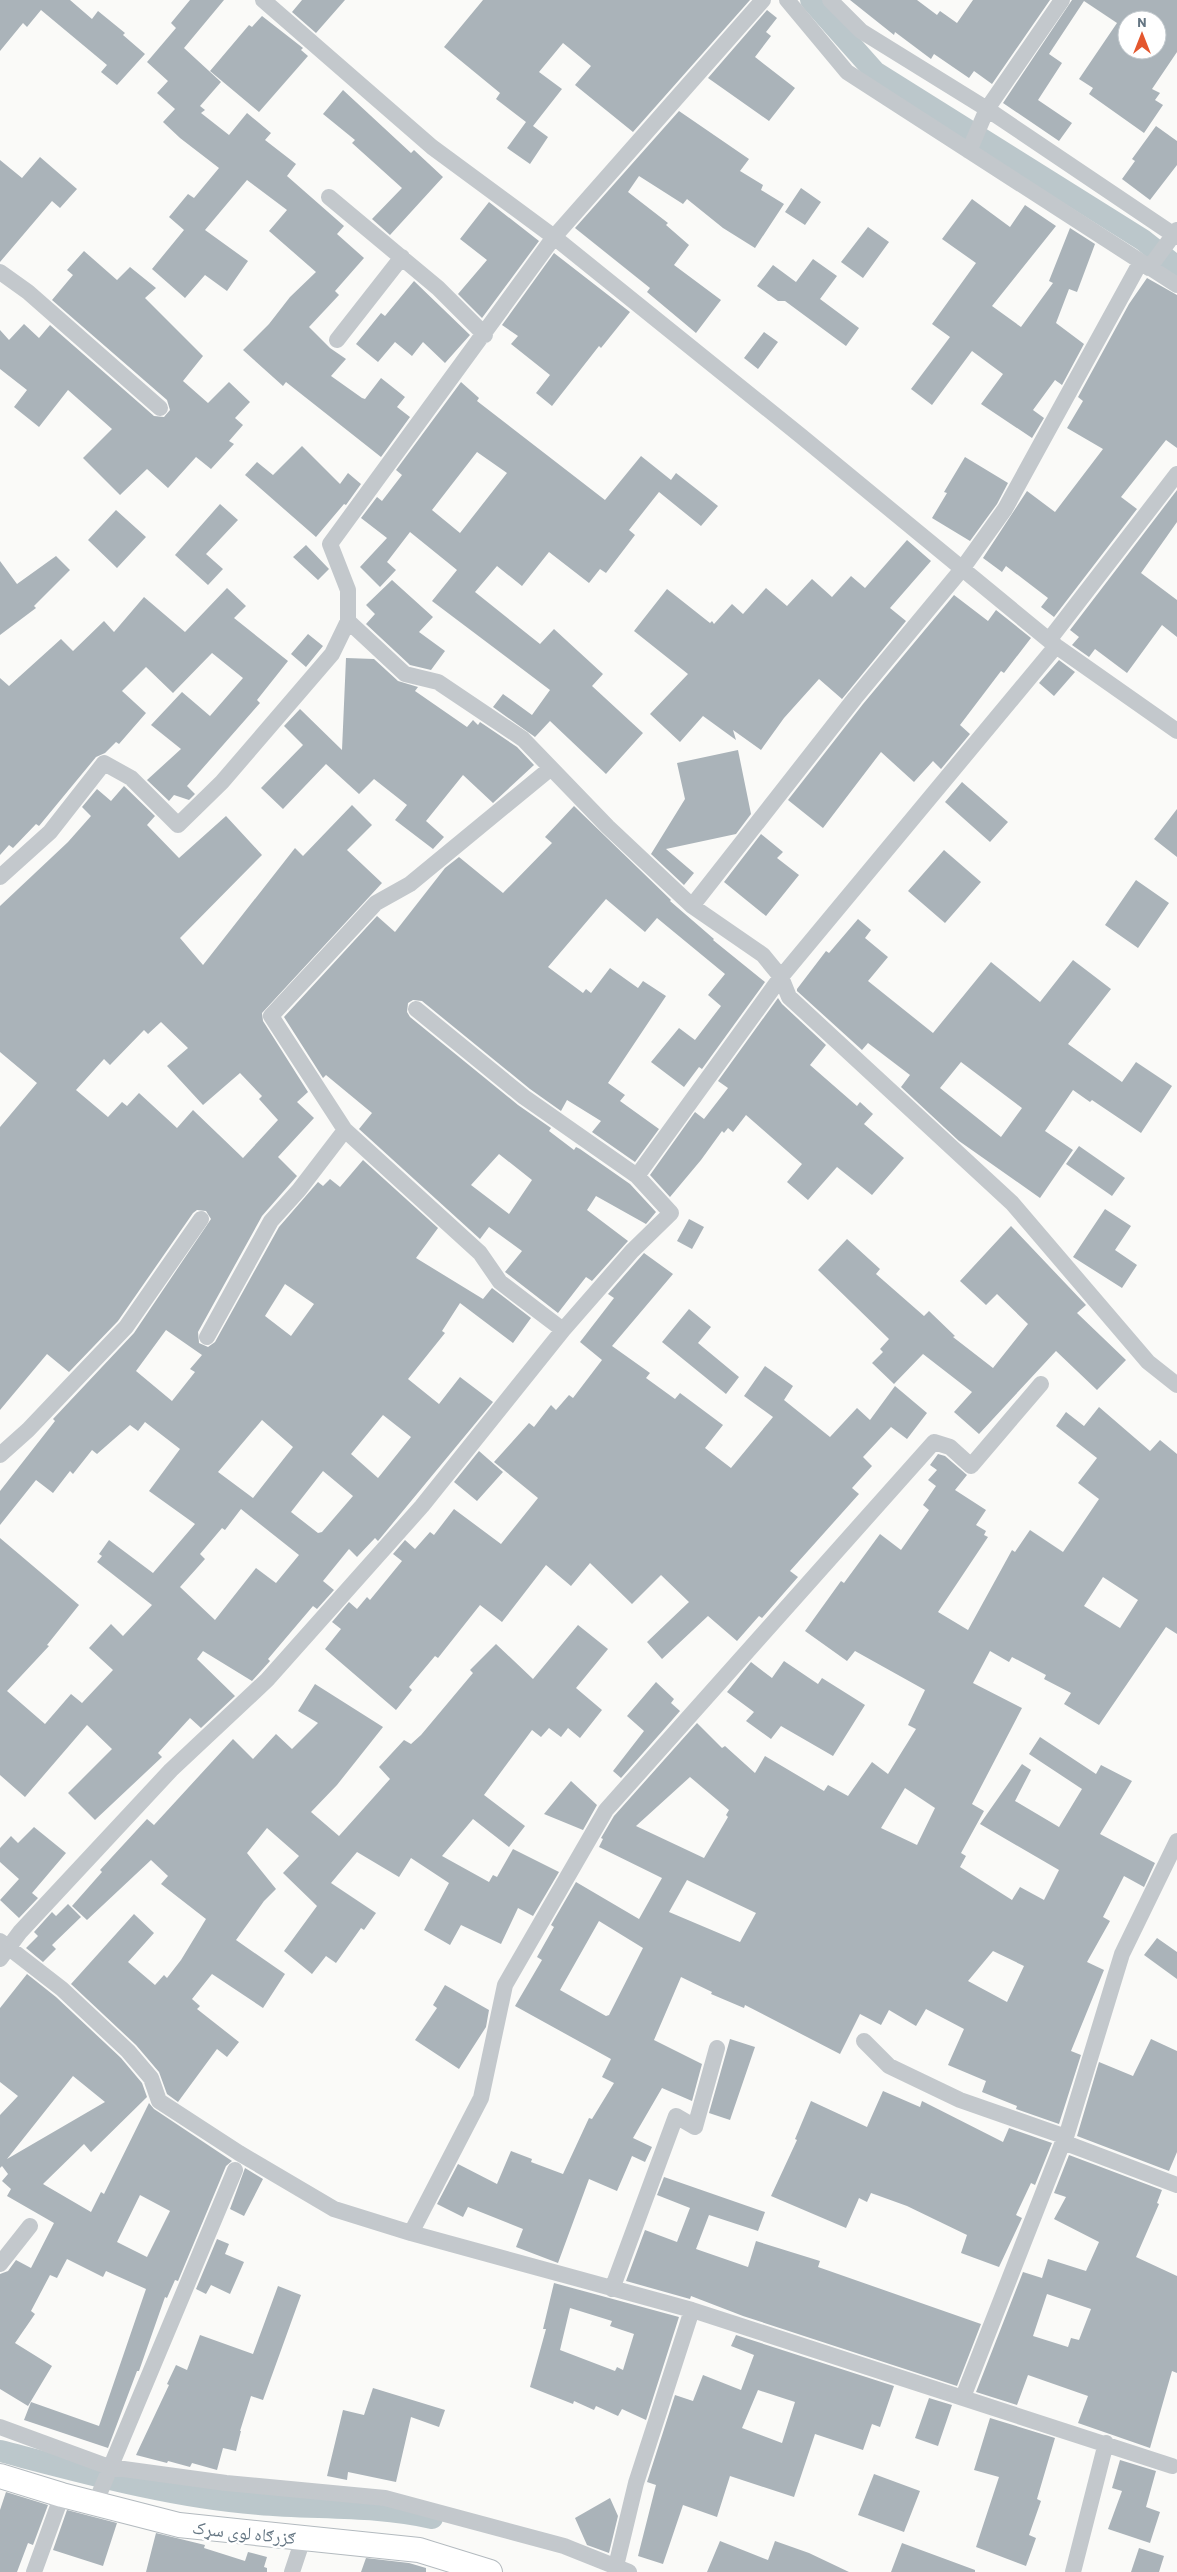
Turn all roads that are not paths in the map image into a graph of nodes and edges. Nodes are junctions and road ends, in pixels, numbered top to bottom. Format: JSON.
{"nodes":[{"id":1,"x":262,"y":0,"type":"edge"},
{"id":2,"x":764,"y":0,"type":"edge"},
{"id":3,"x":787,"y":0,"type":"edge"},
{"id":4,"x":830,"y":0,"type":"edge"},
{"id":5,"x":1062,"y":0,"type":"edge"},
{"id":6,"x":987,"y":109,"type":"junction"},
{"id":7,"x":969,"y":151,"type":"junction"},
{"id":8,"x":329,"y":197,"type":"dead end"},
{"id":9,"x":1176,"y":234,"type":"edge"},
{"id":10,"x":554,"y":237,"type":"junction"},
{"id":11,"x":402,"y":257,"type":"junction"},
{"id":12,"x":1145,"y":266,"type":"junction"},
{"id":13,"x":0,"y":272,"type":"edge"},
{"id":14,"x":1177,"y":285,"type":"edge"},
{"id":15,"x":485,"y":335,"type":"junction"},
{"id":16,"x":337,"y":340,"type":"dead end"},
{"id":17,"x":160,"y":408,"type":"dead end"},
{"id":18,"x":1177,"y":474,"type":"edge"},
{"id":19,"x":962,"y":569,"type":"junction"},
{"id":20,"x":348,"y":621,"type":"junction"},
{"id":21,"x":1052,"y":643,"type":"junction"},
{"id":22,"x":1177,"y":731,"type":"edge"},
{"id":23,"x":551,"y":768,"type":"junction"},
{"id":24,"x":0,"y":878,"type":"edge"},
{"id":25,"x":692,"y":906,"type":"junction"},
{"id":26,"x":781,"y":977,"type":"junction"},
{"id":27,"x":416,"y":1009,"type":"dead end"},
{"id":28,"x":345,"y":1130,"type":"junction"},
{"id":29,"x":637,"y":1176,"type":"junction"},
{"id":30,"x":201,"y":1219,"type":"dead end"},
{"id":31,"x":563,"y":1330,"type":"junction"},
{"id":32,"x":207,"y":1337,"type":"dead end"},
{"id":33,"x":1041,"y":1384,"type":"dead end"},
{"id":34,"x":1177,"y":1385,"type":"edge"},
{"id":35,"x":0,"y":1455,"type":"edge"},
{"id":36,"x":1177,"y":1841,"type":"edge"},
{"id":37,"x":3,"y":1949,"type":"edge"},
{"id":38,"x":864,"y":2041,"type":"dead end"},
{"id":39,"x":717,"y":2048,"type":"dead end"},
{"id":40,"x":1065,"y":2139,"type":"junction"},
{"id":41,"x":235,"y":2170,"type":"dead end"},
{"id":42,"x":1177,"y":2185,"type":"edge"},
{"id":43,"x":30,"y":2226,"type":"dead end"},
{"id":44,"x":411,"y":2233,"type":"junction"},
{"id":45,"x":0,"y":2264,"type":"edge"},
{"id":46,"x":612,"y":2289,"type":"junction"},
{"id":47,"x":692,"y":2310,"type":"junction"},
{"id":48,"x":963,"y":2397,"type":"junction"},
{"id":49,"x":0,"y":2427,"type":"edge"},
{"id":50,"x":1106,"y":2444,"type":"junction"},
{"id":51,"x":1172,"y":2466,"type":"dead end"},
{"id":52,"x":109,"y":2468,"type":"junction"},
{"id":53,"x":0,"y":2476,"type":"edge"},
{"id":54,"x":62,"y":2495,"type":"junction"},
{"id":55,"x":95,"y":2504,"type":"junction"},
{"id":56,"x":303,"y":2539,"type":"junction"},
{"id":57,"x":622,"y":2569,"type":"edge"},
{"id":58,"x":34,"y":2572,"type":"edge"},
{"id":59,"x":292,"y":2572,"type":"edge"},
{"id":60,"x":490,"y":2572,"type":"edge"},
{"id":61,"x":1073,"y":2572,"type":"edge"}],
"edges":[{"from":1,"to":10,"type":"street"},
{"from":2,"to":10,"type":"street"},
{"from":3,"to":7,"type":"street"},
{"from":4,"to":6,"type":"street"},
{"from":5,"to":6,"type":"street"},
{"from":6,"to":7,"type":"street"},
{"from":6,"to":9,"type":"street"},
{"from":7,"to":12,"type":"street"},
{"from":8,"to":11,"type":"street"},
{"from":9,"to":12,"type":"street"},
{"from":10,"to":15,"type":"street"},
{"from":10,"to":19,"type":"street"},
{"from":11,"to":15,"type":"street"},
{"from":11,"to":16,"type":"street"},
{"from":12,"to":14,"type":"street"},
{"from":12,"to":19,"type":"street"},
{"from":13,"to":17,"type":"street"},
{"from":15,"to":20,"type":"street"},
{"from":18,"to":21,"type":"street"},
{"from":19,"to":21,"type":"street"},
{"from":19,"to":25,"type":"street"},
{"from":20,"to":23,"type":"street"},
{"from":20,"to":24,"type":"street"},
{"from":21,"to":22,"type":"street"},
{"from":21,"to":26,"type":"street"},
{"from":23,"to":25,"type":"street"},
{"from":23,"to":28,"type":"street"},
{"from":25,"to":26,"type":"street"},
{"from":26,"to":29,"type":"street"},
{"from":26,"to":34,"type":"street"},
{"from":27,"to":29,"type":"street"},
{"from":28,"to":31,"type":"street"},
{"from":28,"to":32,"type":"street"},
{"from":29,"to":31,"type":"street"},
{"from":30,"to":35,"type":"street"},
{"from":31,"to":37,"type":"street"},
{"from":33,"to":44,"type":"street"},
{"from":36,"to":40,"type":"street"},
{"from":37,"to":44,"type":"street"},
{"from":38,"to":40,"type":"street"},
{"from":39,"to":46,"type":"street"},
{"from":40,"to":42,"type":"street"},
{"from":40,"to":48,"type":"street"},
{"from":41,"to":52,"type":"street"},
{"from":43,"to":45,"type":"street"},
{"from":44,"to":46,"type":"street"},
{"from":46,"to":47,"type":"street"},
{"from":47,"to":48,"type":"street"},
{"from":47,"to":57,"type":"street"},
{"from":48,"to":50,"type":"street"},
{"from":49,"to":52,"type":"street"},
{"from":50,"to":51,"type":"street"},
{"from":50,"to":61,"type":"street"},
{"from":52,"to":55,"type":"street"},
{"from":52,"to":57,"type":"street"},
{"from":53,"to":54,"type":"street","name":"ګزرګاه لوی سړک"},
{"from":54,"to":55,"type":"street","name":"ګزرګاه لوی سړک"},
{"from":54,"to":58,"type":"street"},
{"from":55,"to":56,"type":"street","name":"ګزرګاه لوی سړک"},
{"from":56,"to":59,"type":"street"},
{"from":56,"to":60,"type":"street","name":"ګزرګاه لوی سړک"}]}
